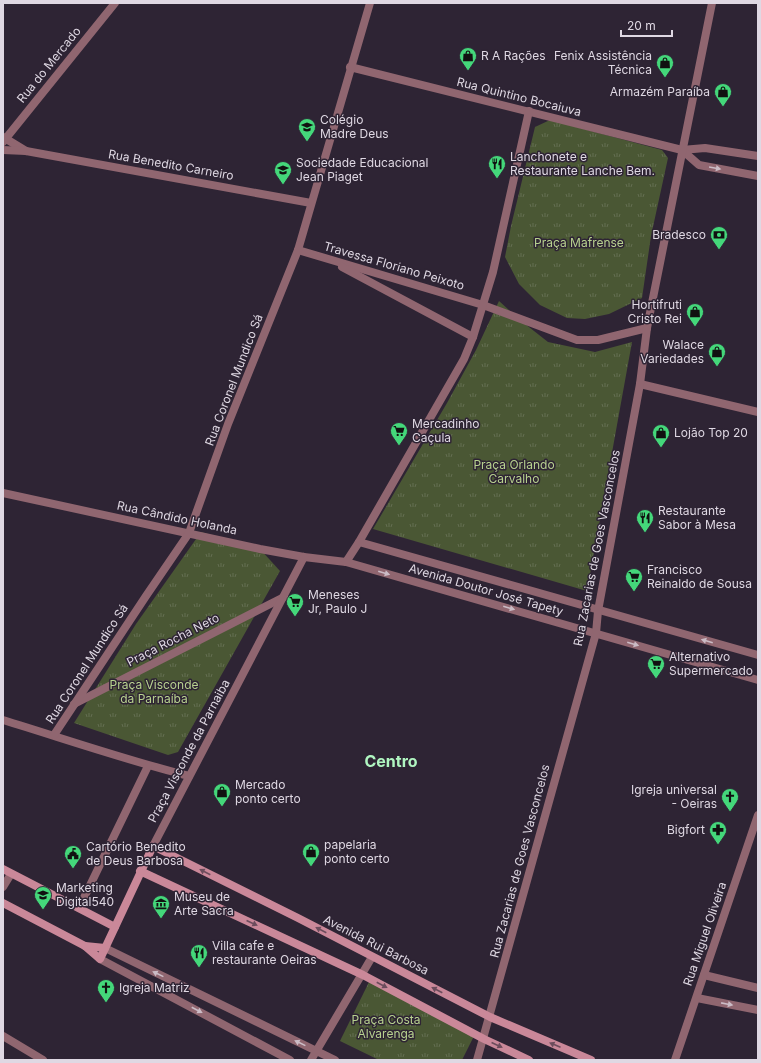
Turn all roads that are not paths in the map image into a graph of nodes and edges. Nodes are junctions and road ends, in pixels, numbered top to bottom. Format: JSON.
{"nodes":[{"id":1,"x":114,"y":3,"type":"edge"},
{"id":2,"x":370,"y":3,"type":"edge"},
{"id":3,"x":712,"y":3,"type":"edge"},
{"id":4,"x":350,"y":67,"type":"junction"},
{"id":5,"x":529,"y":111,"type":"junction"},
{"id":6,"x":4,"y":139,"type":"edge"},
{"id":7,"x":3,"y":150,"type":"edge"},
{"id":8,"x":682,"y":150,"type":"junction"},
{"id":9,"x":26,"y":151,"type":"junction"},
{"id":10,"x":758,"y":156,"type":"edge"},
{"id":11,"x":758,"y":176,"type":"edge"},
{"id":12,"x":311,"y":203,"type":"junction"},
{"id":13,"x":298,"y":250,"type":"junction"},
{"id":14,"x":327,"y":259,"type":"junction"},
{"id":15,"x":483,"y":304,"type":"junction"},
{"id":16,"x":647,"y":328,"type":"junction"},
{"id":17,"x":473,"y":337,"type":"junction"},
{"id":18,"x":640,"y":384,"type":"junction"},
{"id":19,"x":758,"y":412,"type":"edge"},
{"id":20,"x":3,"y":493,"type":"edge"},
{"id":21,"x":189,"y":533,"type":"junction"},
{"id":22,"x":359,"y":542,"type":"junction"},
{"id":23,"x":304,"y":556,"type":"junction"},
{"id":24,"x":346,"y":562,"type":"junction"},
{"id":25,"x":284,"y":597,"type":"junction"},
{"id":26,"x":598,"y":610,"type":"junction"},
{"id":27,"x":596,"y":633,"type":"junction"},
{"id":28,"x":758,"y":655,"type":"edge"},
{"id":29,"x":758,"y":680,"type":"edge"},
{"id":30,"x":74,"y":705,"type":"junction"},
{"id":31,"x":3,"y":720,"type":"edge"},
{"id":32,"x":54,"y":735,"type":"junction"},
{"id":33,"x":148,"y":766,"type":"junction"},
{"id":34,"x":189,"y":776,"type":"junction"},
{"id":35,"x":758,"y":815,"type":"edge"},
{"id":36,"x":153,"y":846,"type":"junction"},
{"id":37,"x":3,"y":869,"type":"edge"},
{"id":38,"x":140,"y":871,"type":"junction"},
{"id":39,"x":11,"y":874,"type":"junction"},
{"id":40,"x":3,"y":887,"type":"edge"},
{"id":41,"x":3,"y":903,"type":"edge"},
{"id":42,"x":79,"y":908,"type":"junction"},
{"id":43,"x":115,"y":927,"type":"junction"},
{"id":44,"x":85,"y":946,"type":"junction"},
{"id":45,"x":105,"y":948,"type":"junction"},
{"id":46,"x":372,"y":957,"type":"junction"},
{"id":47,"x":100,"y":959,"type":"junction"},
{"id":48,"x":363,"y":975,"type":"junction"},
{"id":49,"x":704,"y":975,"type":"junction"},
{"id":50,"x":758,"y":988,"type":"edge"},
{"id":51,"x":696,"y":998,"type":"junction"},
{"id":52,"x":758,"y":1010,"type":"edge"},
{"id":53,"x":490,"y":1017,"type":"junction"},
{"id":54,"x":3,"y":1036,"type":"edge"},
{"id":55,"x":484,"y":1039,"type":"junction"},
{"id":56,"x":317,"y":1051,"type":"junction"},
{"id":57,"x":43,"y":1060,"type":"edge"},
{"id":58,"x":290,"y":1060,"type":"edge"},
{"id":59,"x":311,"y":1060,"type":"edge"},
{"id":60,"x":335,"y":1060,"type":"edge"},
{"id":61,"x":477,"y":1060,"type":"edge"},
{"id":62,"x":529,"y":1060,"type":"edge"},
{"id":63,"x":591,"y":1060,"type":"edge"},
{"id":64,"x":675,"y":1060,"type":"edge"}],
"edges":[{"from":1,"to":6,"type":"street","name":"Rua do Mercado"},
{"from":2,"to":4,"type":"street","name":"Rua Coronel Mundico Sá"},
{"from":3,"to":8,"type":"street","name":"Rua Zacarias de Goes Vasconcelos"},
{"from":4,"to":5,"type":"street","name":"Rua Quintino Bocaiuva"},
{"from":4,"to":12,"type":"street","name":"Rua Coronel Mundico Sá"},
{"from":5,"to":8,"type":"street","name":"Rua Quintino Bocaiuva"},
{"from":5,"to":15,"type":"street"},
{"from":6,"to":9,"type":"street","name":"Rua Benedito Carneiro"},
{"from":7,"to":9,"type":"street","name":"Rua Benedito Carneiro"},
{"from":8,"to":10,"type":"street"},
{"from":8,"to":11,"type":"street","one_way":true},
{"from":8,"to":16,"type":"street","name":"Rua Zacarias de Goes Vasconcelos"},
{"from":9,"to":12,"type":"street","name":"Rua Benedito Carneiro"},
{"from":12,"to":13,"type":"street","name":"Rua Coronel Mundico Sá"},
{"from":13,"to":14,"type":"street","name":"Travessa Floriano Peixoto"},
{"from":13,"to":21,"type":"street","name":"Rua Coronel Mundico Sá"},
{"from":14,"to":15,"type":"street","name":"Travessa Floriano Peixoto"},
{"from":14,"to":17,"type":"street"},
{"from":15,"to":16,"type":"street"},
{"from":15,"to":17,"type":"street"},
{"from":16,"to":18,"type":"street","name":"Rua Zacarias de Goes Vasconcelos"},
{"from":17,"to":22,"type":"street"},
{"from":18,"to":19,"type":"street"},
{"from":18,"to":26,"type":"street","name":"Rua Zacarias de Goes Vasconcelos"},
{"from":20,"to":21,"type":"street","name":"Rua Cândido Holanda"},
{"from":21,"to":23,"type":"street","name":"Rua Cândido Holanda"},
{"from":21,"to":30,"type":"street","name":"Rua Coronel Mundico Sá"},
{"from":22,"to":24,"type":"street"},
{"from":22,"to":26,"type":"street","name":"Avenida Doutor José Tapety"},
{"from":23,"to":24,"type":"street","name":"Rua Cândido Holanda"},
{"from":23,"to":25,"type":"street","name":"Praça Visconde da Parnaiba"},
{"from":24,"to":27,"type":"street","name":"Avenida Doutor José Tapety","one_way":true},
{"from":25,"to":30,"type":"street","name":"Praça Rocha Neto"},
{"from":25,"to":34,"type":"street","name":"Praça Visconde da Parnaiba"},
{"from":26,"to":27,"type":"street","name":"Rua Zacarias de Goes Vasconcelos"},
{"from":28,"to":26,"type":"street","name":"Avenida Doutor José Tapety","one_way":true},
{"from":27,"to":29,"type":"street","name":"Avenida Doutor José Tapety","one_way":true},
{"from":27,"to":53,"type":"street","name":"Rua Zacarias de Goes Vasconcelos"},
{"from":30,"to":32,"type":"street","name":"Rua Coronel Mundico Sá"},
{"from":31,"to":32,"type":"street"},
{"from":32,"to":33,"type":"street"},
{"from":33,"to":34,"type":"street"},
{"from":33,"to":42,"type":"street"},
{"from":34,"to":36,"type":"street","name":"Praça Visconde da Parnaiba"},
{"from":35,"to":49,"type":"street","name":"Rua Miguel Oliveira"},
{"from":36,"to":38,"type":"main road","name":"Praça Visconde da Parnaiba"},
{"from":46,"to":36,"type":"main road","name":"Avenida Rui Barbosa","one_way":true},
{"from":37,"to":39,"type":"main road"},
{"from":38,"to":43,"type":"main road","name":"Praça Visconde da Parnaiba"},
{"from":38,"to":48,"type":"main road","one_way":true},
{"from":39,"to":40,"type":"street"},
{"from":39,"to":42,"type":"main road"},
{"from":41,"to":44,"type":"main road"},
{"from":42,"to":43,"type":"main road"},
{"from":43,"to":45,"type":"main road","name":"Praça Visconde da Parnaiba"},
{"from":44,"to":45,"type":"main road"},
{"from":44,"to":47,"type":"main road"},
{"from":45,"to":47,"type":"main road","name":"Praça Visconde da Parnaiba"},
{"from":56,"to":45,"type":"street","one_way":true},
{"from":46,"to":48,"type":"street"},
{"from":53,"to":46,"type":"main road","name":"Avenida Rui Barbosa","one_way":true},
{"from":47,"to":58,"type":"street","one_way":true},
{"from":48,"to":55,"type":"main road","one_way":true},
{"from":48,"to":56,"type":"street"},
{"from":49,"to":50,"type":"street"},
{"from":49,"to":51,"type":"street","name":"Rua Miguel Oliveira"},
{"from":51,"to":52,"type":"street","one_way":true},
{"from":51,"to":64,"type":"street","name":"Rua Miguel Oliveira"},
{"from":53,"to":55,"type":"street","name":"Rua Zacarias de Goes Vasconcelos"},
{"from":63,"to":53,"type":"main road","name":"Avenida Rui Barbosa","one_way":true},
{"from":54,"to":57,"type":"street"},
{"from":55,"to":61,"type":"street","name":"Rua Zacarias de Goes Vasconcelos"},
{"from":55,"to":62,"type":"main road","one_way":true},
{"from":56,"to":59,"type":"street"},
{"from":56,"to":60,"type":"street"}]}
